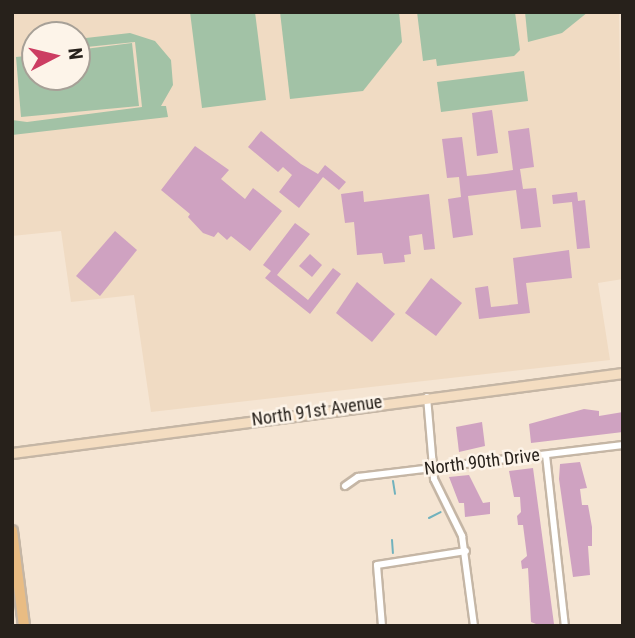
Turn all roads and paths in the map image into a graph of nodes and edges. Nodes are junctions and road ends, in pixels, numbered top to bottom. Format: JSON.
{"nodes":[{"id":1,"x":623,"y":373,"type":"edge"},
{"id":2,"x":427,"y":397,"type":"junction"},
{"id":3,"x":623,"y":445,"type":"edge"},
{"id":4,"x":12,"y":453,"type":"edge"},
{"id":5,"x":546,"y":455,"type":"junction"},
{"id":6,"x":433,"y":467,"type":"junction"},
{"id":7,"x":345,"y":486,"type":"dead end"},
{"id":8,"x":12,"y":531,"type":"edge"},
{"id":9,"x":466,"y":551,"type":"junction"},
{"id":10,"x":24,"y":626,"type":"edge"},
{"id":11,"x":382,"y":626,"type":"edge"},
{"id":12,"x":474,"y":626,"type":"edge"},
{"id":13,"x":565,"y":626,"type":"edge"}],
"edges":[{"from":1,"to":2,"type":"main road","name":"North 91st Avenue"},
{"from":2,"to":4,"type":"main road","name":"North 91st Avenue"},
{"from":2,"to":6,"type":"street"},
{"from":3,"to":5,"type":"street","name":"North 90th Drive"},
{"from":5,"to":6,"type":"street","name":"North 90th Drive"},
{"from":5,"to":13,"type":"street"},
{"from":6,"to":7,"type":"street","name":"North 90th Drive"},
{"from":6,"to":9,"type":"street"},
{"from":8,"to":10,"type":"main road"},
{"from":9,"to":11,"type":"street"},
{"from":9,"to":12,"type":"street"}]}
